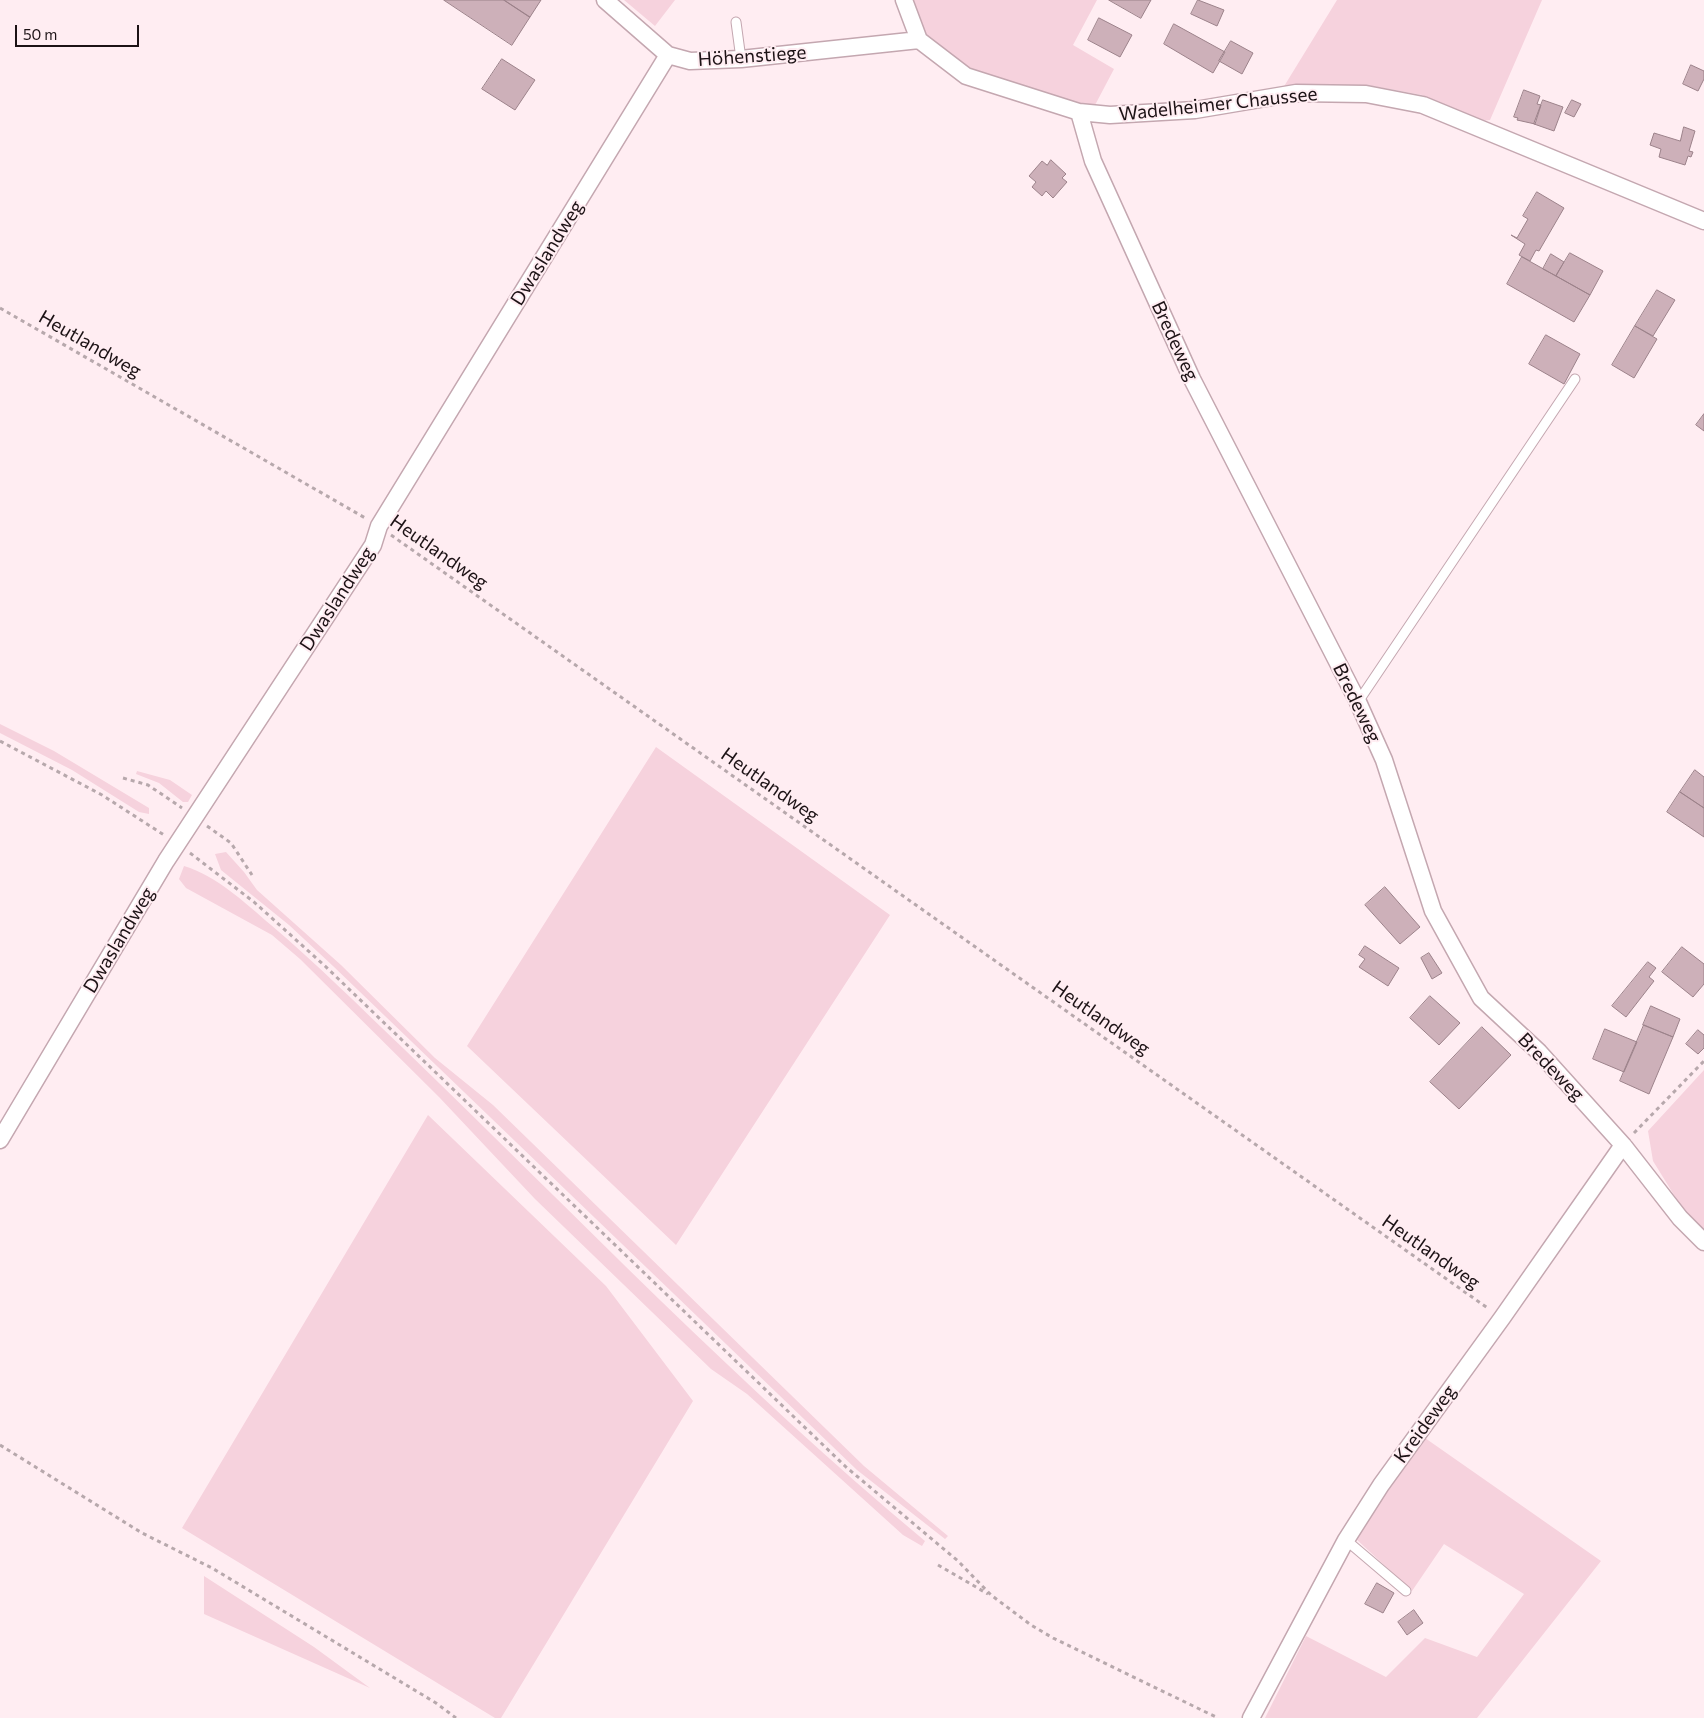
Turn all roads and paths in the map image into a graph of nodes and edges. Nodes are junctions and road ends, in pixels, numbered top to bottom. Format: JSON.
{"nodes":[{"id":1,"x":605,"y":0,"type":"edge"},
{"id":2,"x":904,"y":0,"type":"edge"},
{"id":3,"x":736,"y":22,"type":"dead end"},
{"id":4,"x":919,"y":40,"type":"junction"},
{"id":5,"x":668,"y":55,"type":"junction"},
{"id":6,"x":741,"y":59,"type":"junction"},
{"id":7,"x":1079,"y":112,"type":"junction"},
{"id":8,"x":1704,"y":221,"type":"edge"},
{"id":9,"x":0,"y":308,"type":"edge"},
{"id":10,"x":1575,"y":379,"type":"dead end"},
{"id":11,"x":379,"y":526,"type":"junction"},
{"id":12,"x":1358,"y":702,"type":"junction"},
{"id":13,"x":0,"y":741,"type":"edge"},
{"id":14,"x":178,"y":844,"type":"junction"},
{"id":15,"x":1704,"y":1061,"type":"edge"},
{"id":16,"x":0,"y":1140,"type":"edge"},
{"id":17,"x":1623,"y":1144,"type":"junction"},
{"id":18,"x":1704,"y":1242,"type":"edge"},
{"id":19,"x":1502,"y":1318,"type":"junction"},
{"id":20,"x":0,"y":1445,"type":"edge"},
{"id":21,"x":1346,"y":1540,"type":"junction"},
{"id":22,"x":938,"y":1565,"type":"dead end"},
{"id":23,"x":1406,"y":1591,"type":"dead end"},
{"id":24,"x":991,"y":1595,"type":"junction"},
{"id":25,"x":456,"y":1718,"type":"edge"},
{"id":26,"x":1218,"y":1718,"type":"edge"},
{"id":27,"x":1251,"y":1718,"type":"edge"}],
"edges":[{"from":1,"to":5,"type":"street","name":"Höhenstiege"},
{"from":2,"to":4,"type":"street"},
{"from":3,"to":6,"type":"lane"},
{"from":4,"to":6,"type":"street","name":"Höhenstiege"},
{"from":4,"to":7,"type":"street","name":"Wadelheimer Chaussee"},
{"from":5,"to":6,"type":"street","name":"Höhenstiege"},
{"from":5,"to":11,"type":"street","name":"Dwaslandweg"},
{"from":7,"to":8,"type":"street","name":"Wadelheimer Chaussee"},
{"from":7,"to":12,"type":"street","name":"Bredeweg"},
{"from":9,"to":11,"type":"path","name":"Heutlandweg"},
{"from":10,"to":12,"type":"lane"},
{"from":11,"to":14,"type":"street","name":"Dwaslandweg"},
{"from":11,"to":19,"type":"path","name":"Heutlandweg"},
{"from":12,"to":17,"type":"street","name":"Bredeweg"},
{"from":13,"to":14,"type":"path"},
{"from":14,"to":16,"type":"street","name":"Dwaslandweg"},
{"from":14,"to":24,"type":"path"},
{"from":15,"to":17,"type":"path"},
{"from":17,"to":18,"type":"street","name":"Bredeweg"},
{"from":17,"to":19,"type":"street","name":"Kreideweg"},
{"from":19,"to":21,"type":"street","name":"Kreideweg"},
{"from":20,"to":25,"type":"path"},
{"from":21,"to":23,"type":"lane"},
{"from":21,"to":27,"type":"street","name":"Kreideweg"},
{"from":22,"to":24,"type":"path"},
{"from":24,"to":26,"type":"path"}]}
